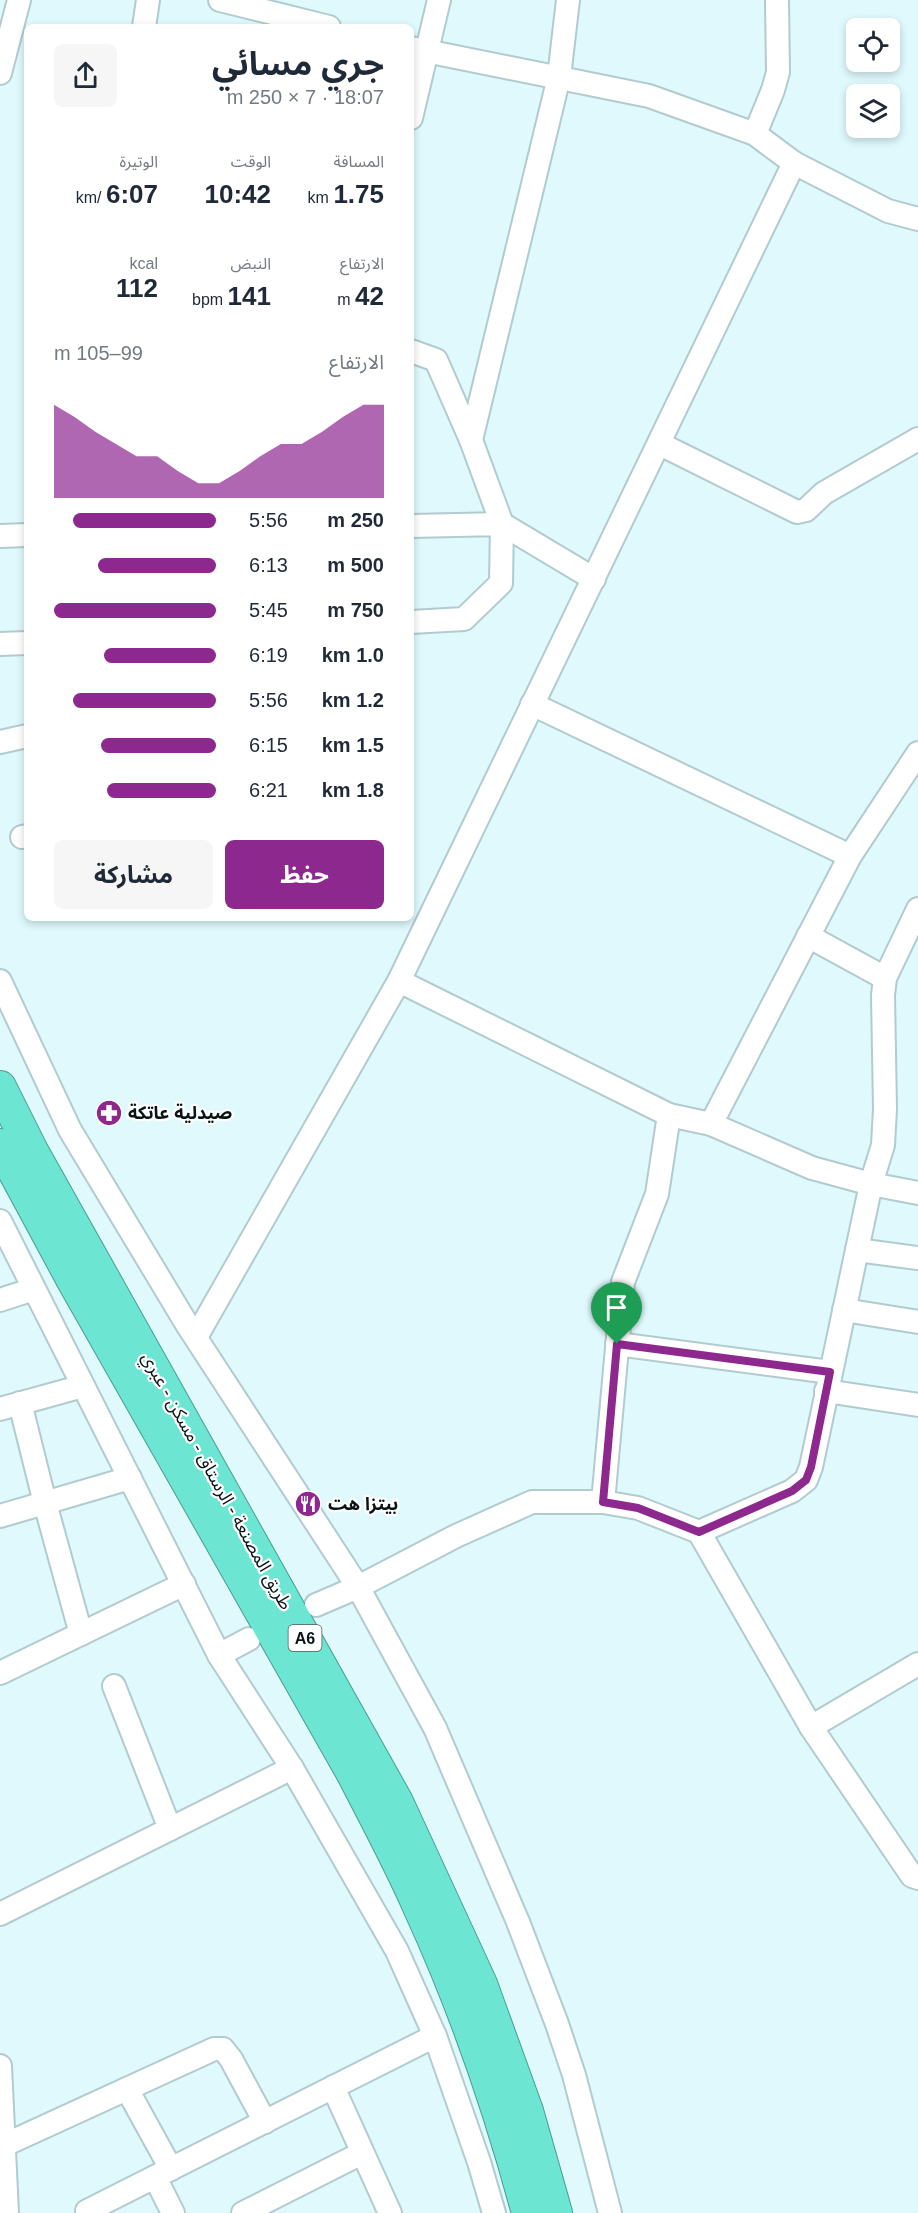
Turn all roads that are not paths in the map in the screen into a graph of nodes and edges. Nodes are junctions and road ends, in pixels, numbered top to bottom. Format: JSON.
{"nodes":[{"id":1,"x":19,"y":0,"type":"edge"},
{"id":2,"x":148,"y":0,"type":"edge"},
{"id":3,"x":220,"y":0,"type":"edge"},
{"id":4,"x":439,"y":0,"type":"edge"},
{"id":5,"x":568,"y":0,"type":"edge"},
{"id":6,"x":777,"y":0,"type":"edge"},
{"id":7,"x":290,"y":15,"type":"edge"},
{"id":8,"x":144,"y":24,"type":"edge"},
{"id":9,"x":319,"y":24,"type":"edge"},
{"id":10,"x":419,"y":50,"type":"edge"},
{"id":11,"x":0,"y":73,"type":"edge"},
{"id":12,"x":559,"y":77,"type":"junction"},
{"id":13,"x":414,"y":92,"type":"edge"},
{"id":14,"x":755,"y":134,"type":"junction"},
{"id":15,"x":794,"y":163,"type":"junction"},
{"id":16,"x":918,"y":219,"type":"edge"},
{"id":17,"x":414,"y":352,"type":"edge"},
{"id":18,"x":918,"y":439,"type":"edge"},
{"id":19,"x":471,"y":440,"type":"junction"},
{"id":20,"x":660,"y":444,"type":"junction"},
{"id":21,"x":502,"y":524,"type":"junction"},
{"id":22,"x":414,"y":526,"type":"edge"},
{"id":23,"x":24,"y":535,"type":"edge"},
{"id":24,"x":0,"y":536,"type":"edge"},
{"id":25,"x":594,"y":579,"type":"junction"},
{"id":26,"x":414,"y":622,"type":"edge"},
{"id":27,"x":24,"y":643,"type":"edge"},
{"id":28,"x":0,"y":644,"type":"edge"},
{"id":29,"x":532,"y":704,"type":"junction"},
{"id":30,"x":24,"y":737,"type":"edge"},
{"id":31,"x":0,"y":742,"type":"edge"},
{"id":32,"x":918,"y":753,"type":"edge"},
{"id":33,"x":850,"y":856,"type":"junction"},
{"id":34,"x":918,"y":909,"type":"edge"},
{"id":35,"x":808,"y":936,"type":"junction"},
{"id":36,"x":885,"y":978,"type":"junction"},
{"id":37,"x":0,"y":981,"type":"edge"},
{"id":38,"x":399,"y":981,"type":"junction"},
{"id":39,"x":0,"y":1088,"type":"edge"},
{"id":40,"x":669,"y":1115,"type":"junction"},
{"id":41,"x":711,"y":1124,"type":"junction"},
{"id":42,"x":0,"y":1145,"type":"edge"},
{"id":43,"x":872,"y":1184,"type":"junction"},
{"id":44,"x":918,"y":1193,"type":"edge"},
{"id":45,"x":0,"y":1221,"type":"edge"},
{"id":46,"x":857,"y":1250,"type":"junction"},
{"id":47,"x":918,"y":1258,"type":"edge"},
{"id":48,"x":34,"y":1289,"type":"junction"},
{"id":49,"x":0,"y":1300,"type":"edge"},
{"id":50,"x":844,"y":1310,"type":"junction"},
{"id":51,"x":918,"y":1322,"type":"edge"},
{"id":52,"x":196,"y":1337,"type":"junction"},
{"id":53,"x":617,"y":1344,"type":"junction"},
{"id":54,"x":828,"y":1382,"type":"junction"},
{"id":55,"x":83,"y":1386,"type":"junction"},
{"id":56,"x":918,"y":1405,"type":"edge"},
{"id":57,"x":10,"y":1406,"type":"edge"},
{"id":58,"x":130,"y":1478,"type":"junction"},
{"id":59,"x":603,"y":1502,"type":"junction"},
{"id":60,"x":45,"y":1503,"type":"junction"},
{"id":61,"x":0,"y":1516,"type":"edge"},
{"id":62,"x":699,"y":1532,"type":"junction"},
{"id":63,"x":184,"y":1584,"type":"junction"},
{"id":64,"x":358,"y":1587,"type":"junction"},
{"id":65,"x":316,"y":1605,"type":"dead end"},
{"id":66,"x":81,"y":1634,"type":"junction"},
{"id":67,"x":249,"y":1639,"type":"dead end"},
{"id":68,"x":219,"y":1655,"type":"junction"},
{"id":69,"x":918,"y":1664,"type":"edge"},
{"id":70,"x":0,"y":1673,"type":"edge"},
{"id":71,"x":114,"y":1686,"type":"dead end"},
{"id":72,"x":811,"y":1727,"type":"junction"},
{"id":73,"x":292,"y":1768,"type":"junction"},
{"id":74,"x":170,"y":1829,"type":"junction"},
{"id":75,"x":918,"y":1878,"type":"edge"},
{"id":76,"x":0,"y":1914,"type":"edge"},
{"id":77,"x":435,"y":2036,"type":"junction"},
{"id":78,"x":0,"y":2066,"type":"edge"},
{"id":79,"x":333,"y":2088,"type":"junction"},
{"id":80,"x":127,"y":2089,"type":"junction"},
{"id":81,"x":265,"y":2122,"type":"junction"},
{"id":82,"x":2,"y":2147,"type":"edge"},
{"id":83,"x":362,"y":2153,"type":"junction"},
{"id":84,"x":163,"y":2173,"type":"junction"},
{"id":85,"x":278,"y":2204,"type":"edge"},
{"id":86,"x":87,"y":2211,"type":"dead end"},
{"id":87,"x":8,"y":2213,"type":"edge"},
{"id":88,"x":173,"y":2213,"type":"edge"},
{"id":89,"x":243,"y":2213,"type":"edge"},
{"id":90,"x":390,"y":2213,"type":"edge"},
{"id":91,"x":494,"y":2213,"type":"edge"},
{"id":92,"x":528,"y":2213,"type":"edge"},
{"id":93,"x":556,"y":2213,"type":"edge"},
{"id":94,"x":609,"y":2213,"type":"edge"}],
"edges":[{"from":1,"to":11,"type":"street"},
{"from":2,"to":8,"type":"street"},
{"from":3,"to":7,"type":"street"},
{"from":4,"to":10,"type":"street"},
{"from":5,"to":12,"type":"street"},
{"from":6,"to":14,"type":"street"},
{"from":7,"to":9,"type":"street"},
{"from":10,"to":12,"type":"street"},
{"from":10,"to":13,"type":"street"},
{"from":12,"to":14,"type":"street"},
{"from":12,"to":19,"type":"street"},
{"from":14,"to":15,"type":"street"},
{"from":15,"to":16,"type":"street"},
{"from":15,"to":20,"type":"street"},
{"from":17,"to":19,"type":"street"},
{"from":18,"to":20,"type":"street"},
{"from":19,"to":21,"type":"street"},
{"from":20,"to":25,"type":"street"},
{"from":21,"to":22,"type":"street"},
{"from":21,"to":25,"type":"street"},
{"from":21,"to":26,"type":"street"},
{"from":23,"to":24,"type":"street"},
{"from":25,"to":29,"type":"street"},
{"from":27,"to":28,"type":"street"},
{"from":29,"to":33,"type":"street"},
{"from":29,"to":38,"type":"street"},
{"from":30,"to":31,"type":"street"},
{"from":32,"to":33,"type":"street"},
{"from":33,"to":35,"type":"street"},
{"from":34,"to":36,"type":"street"},
{"from":35,"to":36,"type":"street"},
{"from":35,"to":41,"type":"street"},
{"from":36,"to":43,"type":"street"},
{"from":37,"to":52,"type":"street"},
{"from":38,"to":40,"type":"street"},
{"from":38,"to":52,"type":"street"},
{"from":39,"to":93,"type":"highway","name":"طريق المصنعة - الرستاق - مسكن - عبري","number":"A6"},
{"from":40,"to":41,"type":"street"},
{"from":40,"to":53,"type":"street"},
{"from":41,"to":43,"type":"street"},
{"from":42,"to":92,"type":"highway","name":"طريق المصنعة - الرستاق - مسكن - عبري","number":"A6"},
{"from":43,"to":44,"type":"street"},
{"from":43,"to":46,"type":"street"},
{"from":45,"to":48,"type":"street"},
{"from":46,"to":47,"type":"street"},
{"from":46,"to":50,"type":"street"},
{"from":48,"to":49,"type":"street"},
{"from":48,"to":55,"type":"street"},
{"from":50,"to":51,"type":"street"},
{"from":50,"to":54,"type":"street"},
{"from":52,"to":64,"type":"street"},
{"from":53,"to":54,"type":"street"},
{"from":53,"to":59,"type":"street"},
{"from":54,"to":56,"type":"street"},
{"from":54,"to":62,"type":"street"},
{"from":55,"to":57,"type":"street"},
{"from":55,"to":58,"type":"street"},
{"from":57,"to":60,"type":"street"},
{"from":58,"to":60,"type":"street"},
{"from":58,"to":63,"type":"street"},
{"from":59,"to":62,"type":"street"},
{"from":59,"to":64,"type":"street"},
{"from":60,"to":61,"type":"street"},
{"from":60,"to":66,"type":"street"},
{"from":62,"to":72,"type":"street"},
{"from":63,"to":66,"type":"street"},
{"from":63,"to":68,"type":"street"},
{"from":64,"to":65,"type":"street"},
{"from":64,"to":94,"type":"street"},
{"from":66,"to":70,"type":"street"},
{"from":67,"to":68,"type":"street"},
{"from":68,"to":73,"type":"street"},
{"from":69,"to":72,"type":"street"},
{"from":71,"to":74,"type":"street"},
{"from":72,"to":75,"type":"street"},
{"from":73,"to":74,"type":"street"},
{"from":73,"to":77,"type":"street"},
{"from":74,"to":76,"type":"street"},
{"from":77,"to":79,"type":"street"},
{"from":77,"to":91,"type":"street"},
{"from":78,"to":82,"type":"street"},
{"from":79,"to":81,"type":"street"},
{"from":79,"to":83,"type":"street"},
{"from":80,"to":81,"type":"street"},
{"from":80,"to":82,"type":"street"},
{"from":80,"to":84,"type":"street"},
{"from":81,"to":84,"type":"street"},
{"from":82,"to":87,"type":"street"},
{"from":83,"to":85,"type":"street"},
{"from":83,"to":90,"type":"street"},
{"from":84,"to":86,"type":"street"},
{"from":84,"to":88,"type":"street"},
{"from":85,"to":89,"type":"street"}]}
